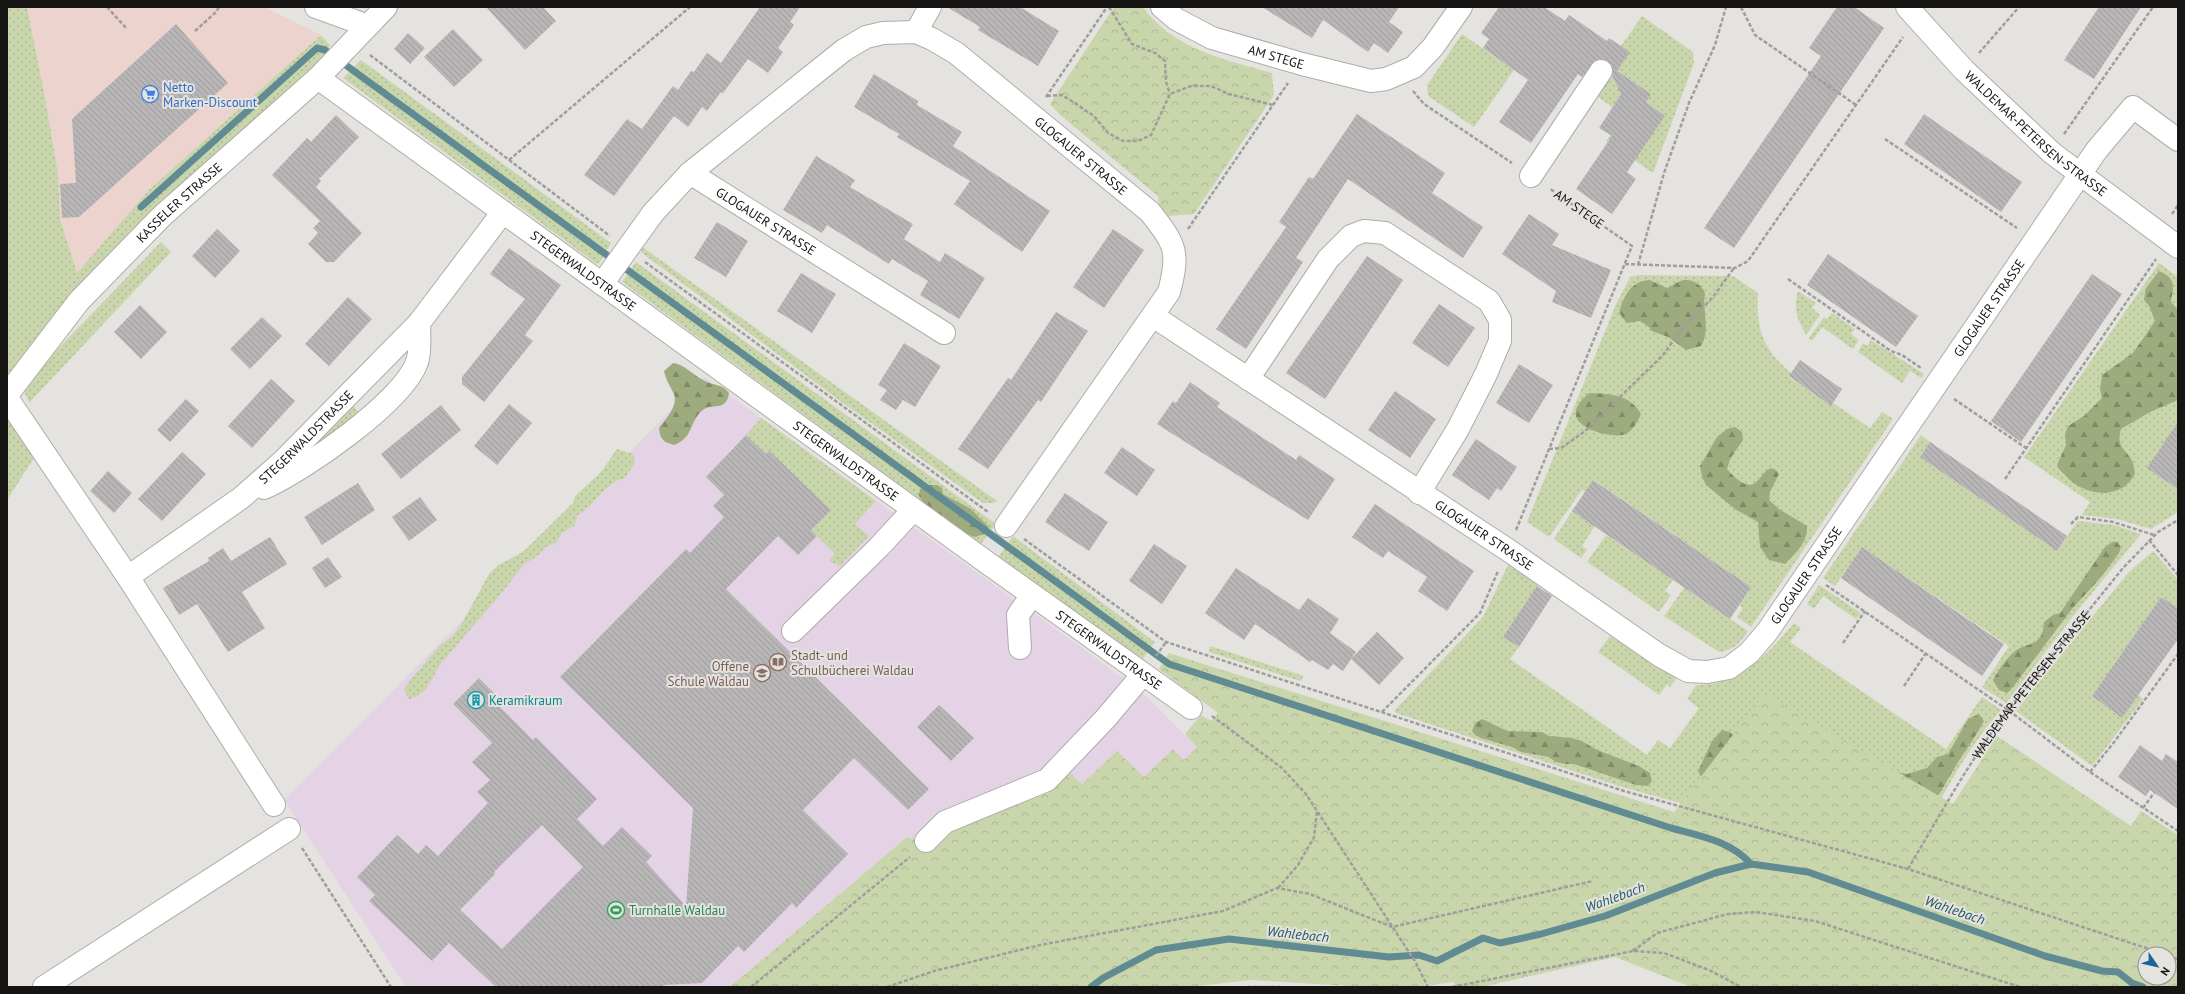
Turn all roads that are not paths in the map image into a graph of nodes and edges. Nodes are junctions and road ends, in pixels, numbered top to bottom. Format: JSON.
{"nodes":[{"id":1,"x":316,"y":7,"type":"edge"},
{"id":2,"x":386,"y":7,"type":"edge"},
{"id":3,"x":930,"y":7,"type":"edge"},
{"id":4,"x":1162,"y":7,"type":"edge"},
{"id":5,"x":1461,"y":7,"type":"edge"},
{"id":6,"x":1912,"y":12,"type":"edge"},
{"id":7,"x":916,"y":32,"type":"junction"},
{"id":8,"x":344,"y":52,"type":"junction"},
{"id":9,"x":1601,"y":71,"type":"dead end"},
{"id":10,"x":2178,"y":140,"type":"edge"},
{"id":11,"x":690,"y":173,"type":"junction"},
{"id":12,"x":2081,"y":175,"type":"junction"},
{"id":13,"x":1531,"y":176,"type":"road end"},
{"id":14,"x":503,"y":212,"type":"junction"},
{"id":15,"x":2174,"y":243,"type":"edge"},
{"id":16,"x":616,"y":265,"type":"junction"},
{"id":17,"x":1154,"y":316,"type":"junction"},
{"id":18,"x":419,"y":323,"type":"junction"},
{"id":19,"x":944,"y":333,"type":"dead end"},
{"id":20,"x":1248,"y":379,"type":"junction"},
{"id":21,"x":7,"y":395,"type":"edge"},
{"id":22,"x":7,"y":398,"type":"edge"},
{"id":23,"x":1419,"y":493,"type":"junction"},
{"id":24,"x":241,"y":498,"type":"junction"},
{"id":25,"x":913,"y":510,"type":"junction"},
{"id":26,"x":1006,"y":526,"type":"road end"},
{"id":27,"x":128,"y":577,"type":"junction"},
{"id":28,"x":1032,"y":595,"type":"junction"},
{"id":29,"x":793,"y":631,"type":"dead end"},
{"id":30,"x":1020,"y":648,"type":"dead end"},
{"id":31,"x":1143,"y":674,"type":"junction"},
{"id":32,"x":1191,"y":708,"type":"road end"},
{"id":33,"x":274,"y":805,"type":"dead end"},
{"id":34,"x":290,"y":829,"type":"road end"},
{"id":35,"x":924,"y":834,"type":"road end"},
{"id":36,"x":44,"y":987,"type":"edge"}],
"edges":[{"from":1,"to":8,"type":"street"},
{"from":2,"to":8,"type":"street","name":"KASSELER STRASSE"},
{"from":3,"to":7,"type":"street"},
{"from":4,"to":5,"type":"street","name":"AM STEGE"},
{"from":6,"to":12,"type":"street","name":"WALDEMAR-PETERSEN-STRASSE"},
{"from":7,"to":11,"type":"street","name":"GLOGAUER STRASSE"},
{"from":7,"to":17,"type":"street","name":"GLOGAUER STRASSE"},
{"from":8,"to":14,"type":"street","name":"STEGERWALDSTRASSE"},
{"from":8,"to":21,"type":"street","name":"KASSELER STRASSE"},
{"from":9,"to":13,"type":"street"},
{"from":10,"to":12,"type":"street","name":"GLOGAUER STRASSE"},
{"from":11,"to":16,"type":"street","name":"GLOGAUER STRASSE"},
{"from":11,"to":19,"type":"street","name":"GLOGAUER STRASSE"},
{"from":12,"to":15,"type":"street","name":"WALDEMAR-PETERSEN-STRASSE"},
{"from":12,"to":23,"type":"street","name":"GLOGAUER STRASSE"},
{"from":14,"to":16,"type":"street","name":"STEGERWALDSTRASSE"},
{"from":14,"to":18,"type":"street","name":"STEGERWALDSTRASSE"},
{"from":16,"to":25,"type":"street","name":"STEGERWALDSTRASSE"},
{"from":17,"to":20,"type":"street","name":"GLOGAUER STRASSE"},
{"from":17,"to":26,"type":"street","name":"GLOGAUER STRASSE"},
{"from":18,"to":24,"type":"street","name":"STEGERWALDSTRASSE"},
{"from":18,"to":24,"type":"street","name":"STEGERWALDSTRASSE"},
{"from":20,"to":23,"type":"street","name":"GLOGAUER STRASSE"},
{"from":20,"to":23,"type":"street"},
{"from":22,"to":27,"type":"street"},
{"from":24,"to":27,"type":"street","name":"STEGERWALDSTRASSE"},
{"from":25,"to":28,"type":"street","name":"STEGERWALDSTRASSE"},
{"from":25,"to":29,"type":"street"},
{"from":27,"to":33,"type":"street"},
{"from":28,"to":30,"type":"street"},
{"from":28,"to":31,"type":"street","name":"STEGERWALDSTRASSE"},
{"from":31,"to":32,"type":"street","name":"STEGERWALDSTRASSE"},
{"from":31,"to":35,"type":"street"},
{"from":34,"to":36,"type":"street"}]}
